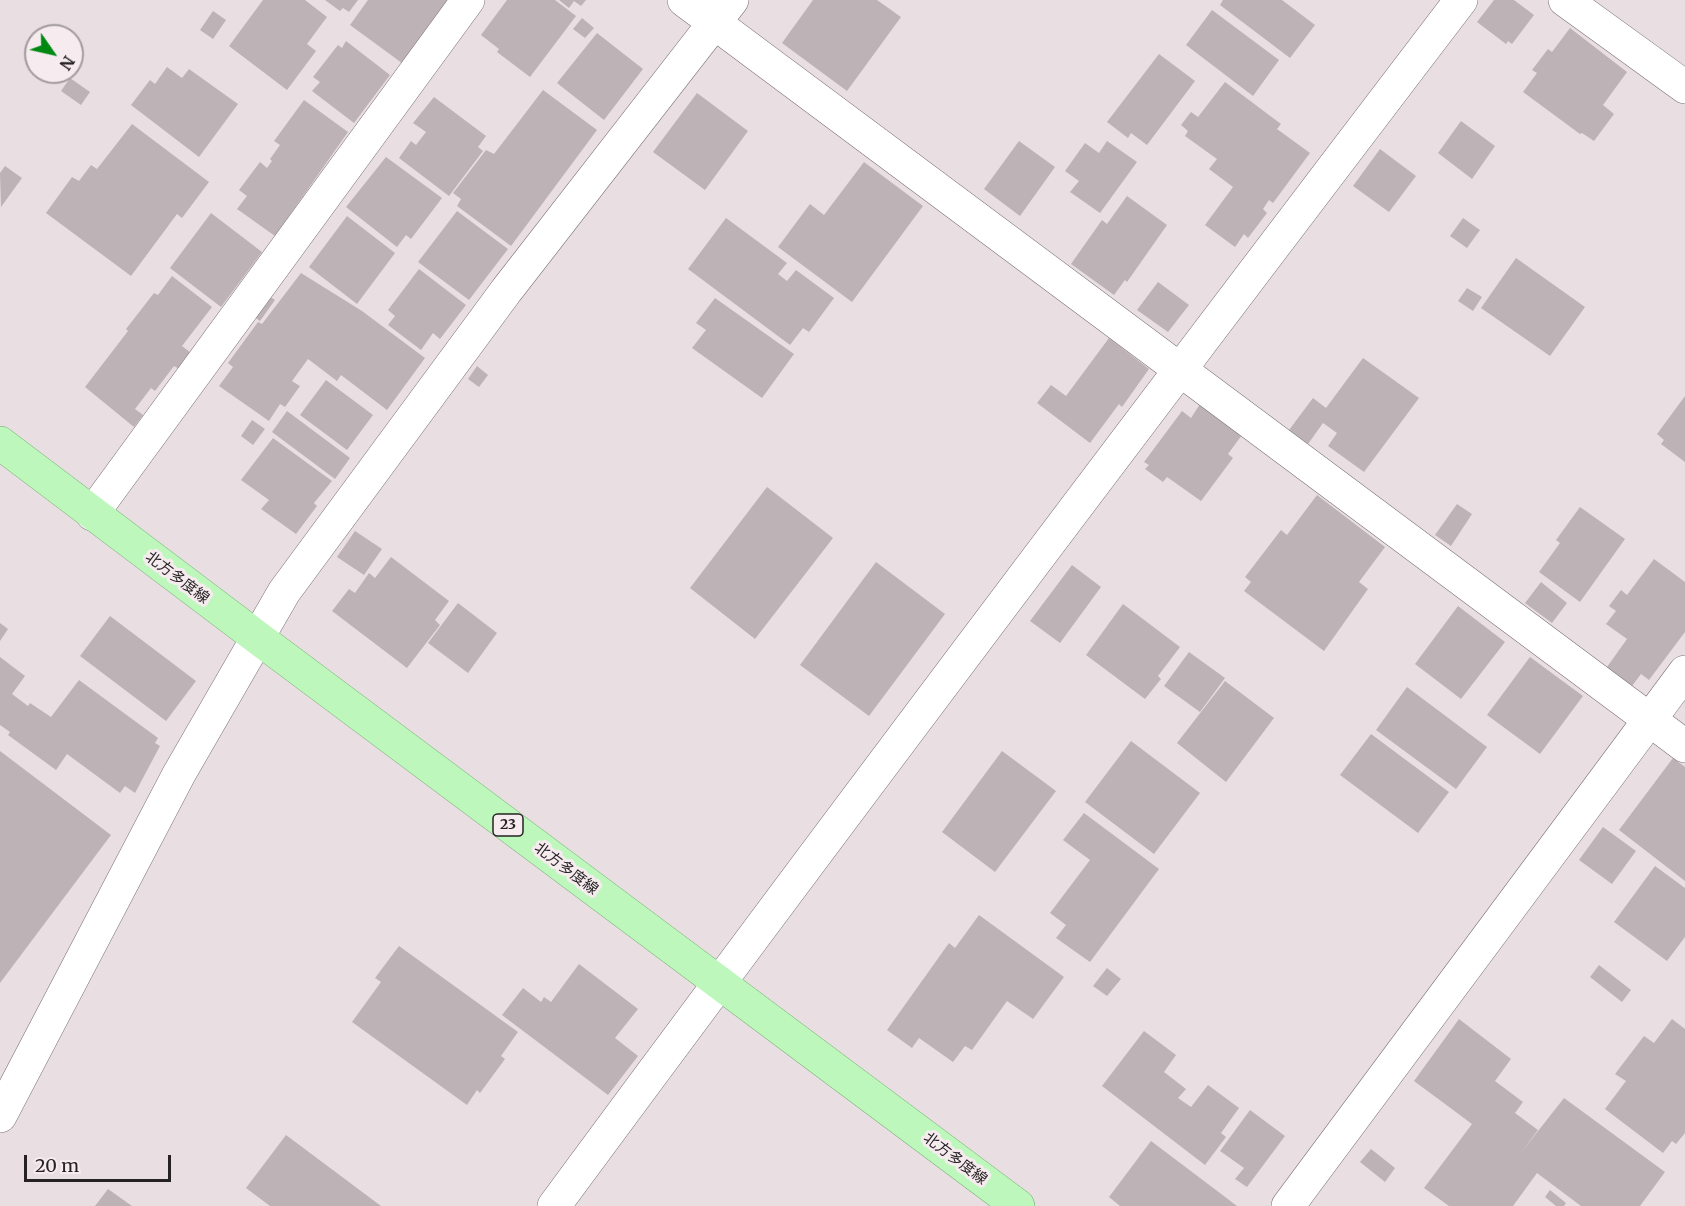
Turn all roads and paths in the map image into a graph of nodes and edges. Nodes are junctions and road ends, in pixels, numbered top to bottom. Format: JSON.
{"nodes":[{"id":1,"x":468,"y":0,"type":"edge"},
{"id":2,"x":684,"y":0,"type":"edge"},
{"id":3,"x":1461,"y":0,"type":"edge"},
{"id":4,"x":1565,"y":0,"type":"edge"},
{"id":5,"x":724,"y":11,"type":"edge"},
{"id":6,"x":1685,"y":87,"type":"edge"},
{"id":7,"x":1180,"y":369,"type":"junction"},
{"id":8,"x":0,"y":443,"type":"edge"},
{"id":9,"x":92,"y":514,"type":"junction"},
{"id":10,"x":258,"y":638,"type":"junction"},
{"id":11,"x":1685,"y":672,"type":"edge"},
{"id":12,"x":1649,"y":720,"type":"junction"},
{"id":13,"x":1685,"y":747,"type":"edge"},
{"id":14,"x":720,"y":983,"type":"junction"},
{"id":15,"x":0,"y":1116,"type":"edge"},
{"id":16,"x":554,"y":1206,"type":"edge"},
{"id":17,"x":1018,"y":1206,"type":"edge"},
{"id":18,"x":1288,"y":1206,"type":"edge"}],
"edges":[{"from":1,"to":9,"type":"street"},
{"from":2,"to":5,"type":"street"},
{"from":3,"to":7,"type":"street"},
{"from":4,"to":6,"type":"street"},
{"from":5,"to":7,"type":"street"},
{"from":5,"to":10,"type":"street"},
{"from":7,"to":12,"type":"street"},
{"from":7,"to":14,"type":"street"},
{"from":8,"to":9,"type":"main road","name":"北方多度線","number":"23"},
{"from":9,"to":10,"type":"main road","name":"北方多度線","number":"23"},
{"from":10,"to":14,"type":"main road","name":"北方多度線","number":"23"},
{"from":10,"to":15,"type":"street"},
{"from":11,"to":12,"type":"street"},
{"from":12,"to":13,"type":"street"},
{"from":12,"to":18,"type":"street"},
{"from":14,"to":16,"type":"street"},
{"from":14,"to":17,"type":"main road","name":"北方多度線","number":"23"}]}
